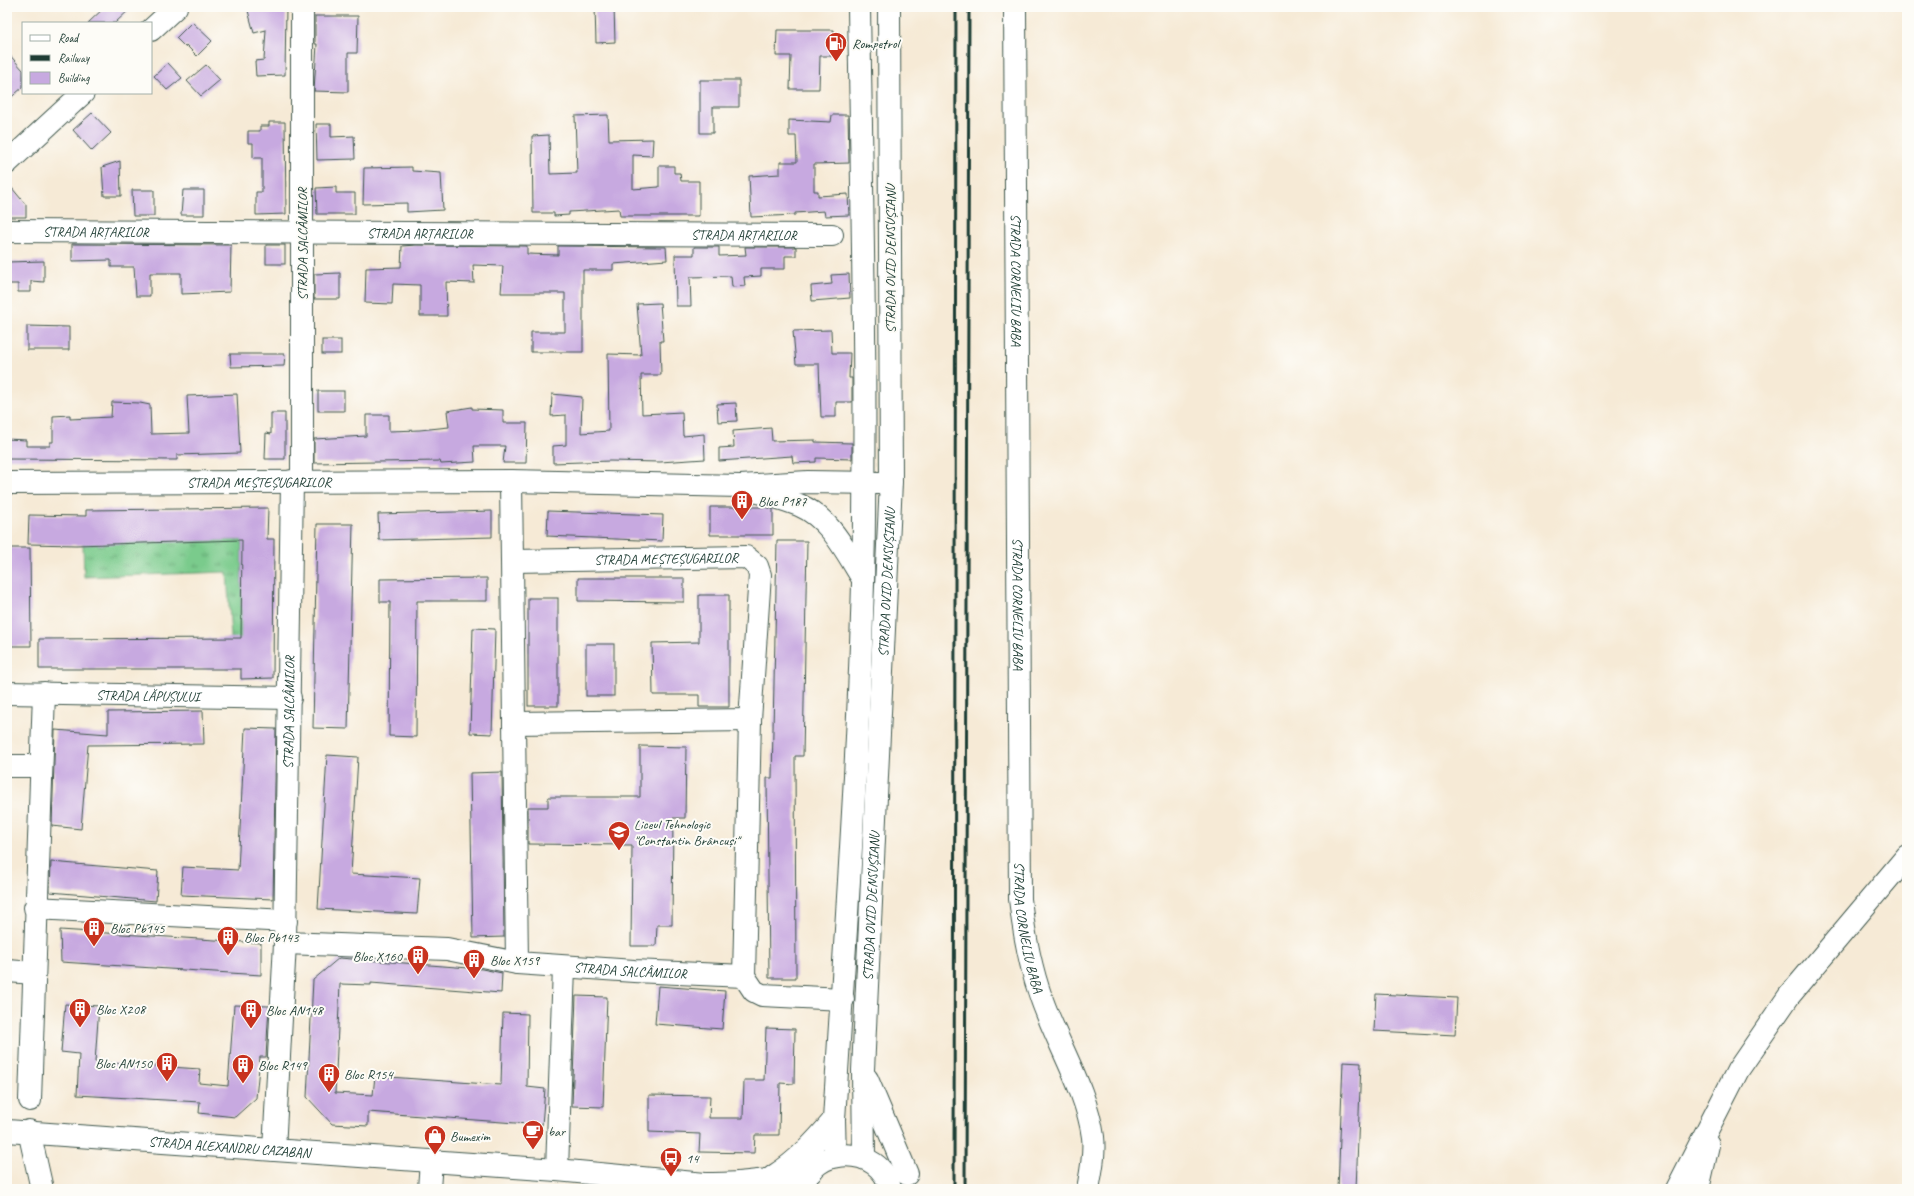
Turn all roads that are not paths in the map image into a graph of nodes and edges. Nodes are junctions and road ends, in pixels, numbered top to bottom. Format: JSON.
{"nodes":[{"id":1,"x":176,"y":7,"type":"edge"},
{"id":2,"x":302,"y":7,"type":"edge"},
{"id":3,"x":859,"y":7,"type":"edge"},
{"id":4,"x":889,"y":7,"type":"edge"},
{"id":5,"x":1015,"y":7,"type":"edge"},
{"id":6,"x":152,"y":29,"type":"edge"},
{"id":7,"x":82,"y":94,"type":"edge"},
{"id":8,"x":7,"y":163,"type":"edge"},
{"id":9,"x":7,"y":231,"type":"edge"},
{"id":10,"x":302,"y":233,"type":"junction"},
{"id":11,"x":832,"y":235,"type":"dead end"},
{"id":12,"x":297,"y":481,"type":"junction"},
{"id":13,"x":511,"y":481,"type":"junction"},
{"id":14,"x":7,"y":482,"type":"edge"},
{"id":15,"x":891,"y":482,"type":"junction"},
{"id":16,"x":863,"y":483,"type":"junction"},
{"id":17,"x":740,"y":486,"type":"junction"},
{"id":18,"x":513,"y":561,"type":"junction"},
{"id":19,"x":863,"y":579,"type":"junction"},
{"id":20,"x":7,"y":693,"type":"edge"},
{"id":21,"x":44,"y":693,"type":"junction"},
{"id":22,"x":290,"y":698,"type":"junction"},
{"id":23,"x":750,"y":720,"type":"junction"},
{"id":24,"x":514,"y":723,"type":"junction"},
{"id":25,"x":7,"y":766,"type":"edge"},
{"id":26,"x":41,"y":766,"type":"junction"},
{"id":27,"x":1907,"y":856,"type":"edge"},
{"id":28,"x":35,"y":908,"type":"junction"},
{"id":29,"x":286,"y":921,"type":"junction"},
{"id":30,"x":285,"y":943,"type":"junction"},
{"id":31,"x":517,"y":963,"type":"junction"},
{"id":32,"x":564,"y":967,"type":"junction"},
{"id":33,"x":7,"y":971,"type":"edge"},
{"id":34,"x":34,"y":973,"type":"junction"},
{"id":35,"x":744,"y":976,"type":"junction"},
{"id":36,"x":843,"y":999,"type":"junction"},
{"id":37,"x":863,"y":1070,"type":"junction"},
{"id":38,"x":30,"y":1100,"type":"dead end"},
{"id":39,"x":1716,"y":1111,"type":"junction"},
{"id":40,"x":834,"y":1120,"type":"junction"},
{"id":41,"x":7,"y":1130,"type":"edge"},
{"id":42,"x":29,"y":1131,"type":"junction"},
{"id":43,"x":274,"y":1150,"type":"junction"},
{"id":44,"x":835,"y":1156,"type":"junction"},
{"id":45,"x":865,"y":1158,"type":"junction"},
{"id":46,"x":431,"y":1161,"type":"junction"},
{"id":47,"x":557,"y":1170,"type":"junction"},
{"id":48,"x":766,"y":1180,"type":"junction"},
{"id":49,"x":807,"y":1180,"type":"edge"},
{"id":50,"x":913,"y":1181,"type":"edge"},
{"id":51,"x":687,"y":1185,"type":"edge"},
{"id":52,"x":728,"y":1187,"type":"edge"},
{"id":53,"x":42,"y":1189,"type":"edge"},
{"id":54,"x":429,"y":1189,"type":"edge"},
{"id":55,"x":890,"y":1189,"type":"edge"},
{"id":56,"x":1088,"y":1189,"type":"edge"},
{"id":57,"x":1677,"y":1189,"type":"edge"},
{"id":58,"x":1698,"y":1189,"type":"edge"}],
"edges":[{"from":1,"to":6,"type":"street"},
{"from":2,"to":10,"type":"street","name":"STRADA SALCÂMILOR"},
{"from":3,"to":16,"type":"street","name":"STRADA OVID DENSUȘIANU"},
{"from":4,"to":15,"type":"street","name":"STRADA OVID DENSUȘIANU"},
{"from":5,"to":56,"type":"street","name":"STRADA CORNELIU BABA"},
{"from":7,"to":8,"type":"street"},
{"from":9,"to":10,"type":"street","name":"STRADA ARȚARILOR"},
{"from":10,"to":11,"type":"street","name":"STRADA ARȚARILOR"},
{"from":10,"to":12,"type":"street","name":"STRADA SALCÂMILOR"},
{"from":12,"to":13,"type":"street","name":"STRADA MEȘTEȘUGARILOR"},
{"from":12,"to":14,"type":"street","name":"STRADA MEȘTEȘUGARILOR"},
{"from":12,"to":22,"type":"street","name":"STRADA SALCÂMILOR"},
{"from":13,"to":17,"type":"street","name":"STRADA MEȘTEȘUGARILOR"},
{"from":13,"to":18,"type":"street"},
{"from":15,"to":16,"type":"street","name":"STRADA MEȘTEȘUGARILOR"},
{"from":15,"to":37,"type":"street","name":"STRADA OVID DENSUȘIANU"},
{"from":16,"to":17,"type":"street","name":"STRADA MEȘTEȘUGARILOR"},
{"from":16,"to":19,"type":"street","name":"STRADA OVID DENSUȘIANU"},
{"from":17,"to":19,"type":"street","name":"STRADA OVID DENSUȘIANU"},
{"from":18,"to":23,"type":"street","name":"STRADA MEȘTEȘUGARILOR"},
{"from":18,"to":24,"type":"street"},
{"from":19,"to":36,"type":"street","name":"STRADA OVID DENSUȘIANU"},
{"from":20,"to":21,"type":"street","name":"STRADA LĂPUȘULUI"},
{"from":21,"to":22,"type":"street","name":"STRADA LĂPUȘULUI"},
{"from":21,"to":26,"type":"street"},
{"from":22,"to":29,"type":"street","name":"STRADA SALCÂMILOR"},
{"from":23,"to":24,"type":"street"},
{"from":23,"to":35,"type":"street"},
{"from":24,"to":31,"type":"street"},
{"from":25,"to":26,"type":"street"},
{"from":26,"to":28,"type":"street"},
{"from":27,"to":39,"type":"street"},
{"from":28,"to":29,"type":"street"},
{"from":28,"to":34,"type":"street"},
{"from":29,"to":30,"type":"street","name":"STRADA SALCÂMILOR"},
{"from":30,"to":31,"type":"street","name":"STRADA SALCÂMILOR"},
{"from":30,"to":43,"type":"street","name":"STRADA SALCÂMILOR"},
{"from":31,"to":32,"type":"street","name":"STRADA SALCÂMILOR"},
{"from":32,"to":35,"type":"street","name":"STRADA SALCÂMILOR"},
{"from":32,"to":47,"type":"street"},
{"from":33,"to":34,"type":"street"},
{"from":34,"to":38,"type":"street"},
{"from":35,"to":36,"type":"street"},
{"from":36,"to":40,"type":"street","name":"STRADA OVID DENSUȘIANU"},
{"from":37,"to":45,"type":"street","name":"STRADA OVID DENSUȘIANU"},
{"from":37,"to":50,"type":"street"},
{"from":39,"to":57,"type":"street"},
{"from":39,"to":58,"type":"street"},
{"from":40,"to":44,"type":"street","name":"STRADA OVID DENSUȘIANU"},
{"from":40,"to":48,"type":"street"},
{"from":41,"to":42,"type":"street","name":"STRADA ALEXANDRU CAZABAN"},
{"from":42,"to":43,"type":"street","name":"STRADA ALEXANDRU CAZABAN"},
{"from":42,"to":53,"type":"street"},
{"from":43,"to":46,"type":"street","name":"STRADA ALEXANDRU CAZABAN"},
{"from":44,"to":45,"type":"street"},
{"from":44,"to":49,"type":"street"},
{"from":45,"to":50,"type":"street"},
{"from":45,"to":55,"type":"street"},
{"from":46,"to":47,"type":"street","name":"STRADA ALEXANDRU CAZABAN"},
{"from":46,"to":54,"type":"street"},
{"from":47,"to":51,"type":"street","name":"STRADA ALEXANDRU CAZABAN"},
{"from":48,"to":49,"type":"street","name":"STRADA ALEXANDRU CAZABAN"},
{"from":48,"to":52,"type":"street","name":"STRADA ALEXANDRU CAZABAN"},
{"from":51,"to":52,"type":"street","name":"STRADA ALEXANDRU CAZABAN"}]}
